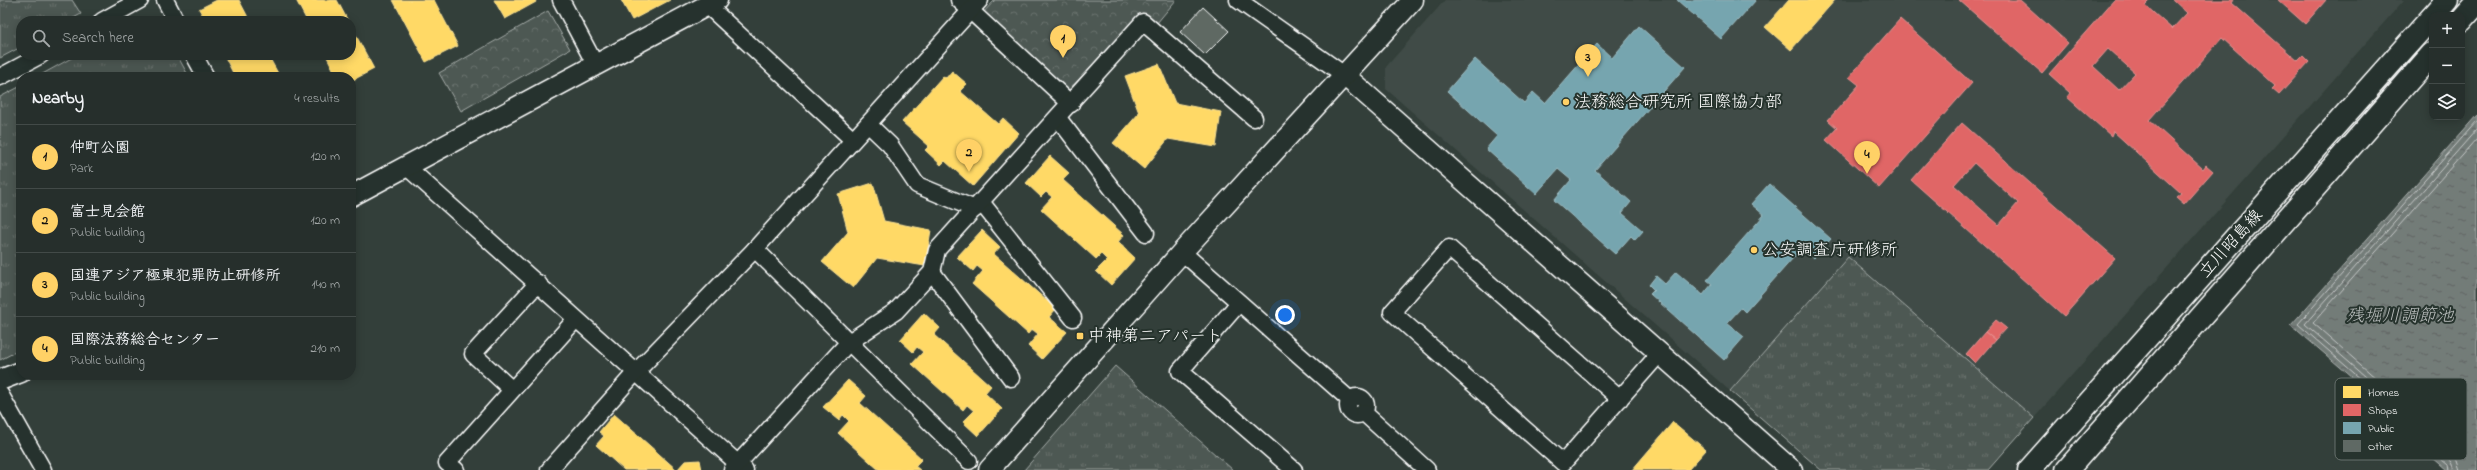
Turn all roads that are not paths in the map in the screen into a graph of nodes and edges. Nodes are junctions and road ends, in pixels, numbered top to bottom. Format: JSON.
{"nodes":[{"id":1,"x":140,"y":0,"type":"edge"},
{"id":2,"x":165,"y":0,"type":"edge"},
{"id":3,"x":561,"y":0,"type":"edge"},
{"id":4,"x":1238,"y":0,"type":"edge"},
{"id":5,"x":1413,"y":0,"type":"edge"},
{"id":6,"x":2447,"y":0,"type":"edge"},
{"id":7,"x":712,"y":3,"type":"edge"},
{"id":8,"x":2477,"y":3,"type":"edge"},
{"id":9,"x":969,"y":4,"type":"edge"},
{"id":10,"x":2436,"y":12,"type":"edge"},
{"id":11,"x":111,"y":16,"type":"edge"},
{"id":12,"x":173,"y":16,"type":"edge"},
{"id":13,"x":2465,"y":17,"type":"edge"},
{"id":14,"x":2429,"y":20,"type":"edge"},
{"id":15,"x":2429,"y":57,"type":"edge"},
{"id":16,"x":32,"y":60,"type":"edge"},
{"id":17,"x":197,"y":60,"type":"edge"},
{"id":18,"x":595,"y":64,"type":"junction"},
{"id":19,"x":203,"y":72,"type":"edge"},
{"id":20,"x":1343,"y":74,"type":"junction"},
{"id":21,"x":0,"y":78,"type":"edge"},
{"id":22,"x":1071,"y":104,"type":"junction"},
{"id":23,"x":1058,"y":118,"type":"junction"},
{"id":24,"x":1254,"y":118,"type":"dead end"},
{"id":25,"x":868,"y":124,"type":"junction"},
{"id":26,"x":853,"y":140,"type":"junction"},
{"id":27,"x":407,"y":167,"type":"junction"},
{"id":28,"x":356,"y":193,"type":"edge"},
{"id":29,"x":978,"y":206,"type":"junction"},
{"id":30,"x":1146,"y":233,"type":"dead end"},
{"id":31,"x":755,"y":250,"type":"junction"},
{"id":32,"x":1182,"y":252,"type":"junction"},
{"id":33,"x":932,"y":272,"type":"junction"},
{"id":34,"x":538,"y":283,"type":"junction"},
{"id":35,"x":1239,"y":303,"type":"junction"},
{"id":36,"x":1073,"y":318,"type":"dead end"},
{"id":37,"x":576,"y":319,"type":"junction"},
{"id":38,"x":848,"y":342,"type":"junction"},
{"id":39,"x":1660,"y":353,"type":"junction"},
{"id":40,"x":635,"y":373,"type":"junction"},
{"id":41,"x":16,"y":374,"type":"edge"},
{"id":42,"x":1011,"y":378,"type":"dead end"},
{"id":43,"x":0,"y":380,"type":"edge"},
{"id":44,"x":511,"y":390,"type":"junction"},
{"id":45,"x":0,"y":394,"type":"edge"},
{"id":46,"x":1620,"y":399,"type":"junction"},
{"id":47,"x":969,"y":461,"type":"dead end"},
{"id":48,"x":739,"y":468,"type":"edge"},
{"id":49,"x":43,"y":470,"type":"edge"},
{"id":50,"x":456,"y":470,"type":"edge"},
{"id":51,"x":549,"y":470,"type":"edge"},
{"id":52,"x":989,"y":470,"type":"edge"},
{"id":53,"x":1294,"y":470,"type":"edge"},
{"id":54,"x":1427,"y":470,"type":"edge"},
{"id":55,"x":1792,"y":470,"type":"edge"},
{"id":56,"x":2029,"y":470,"type":"edge"},
{"id":57,"x":2067,"y":470,"type":"edge"}],
"edges":[{"from":1,"to":11,"type":"street"},
{"from":2,"to":12,"type":"street"},
{"from":3,"to":18,"type":"street"},
{"from":4,"to":20,"type":"street"},
{"from":5,"to":20,"type":"street"},
{"from":6,"to":10,"type":"main road","name":"立川昭島線"},
{"from":7,"to":18,"type":"street"},
{"from":7,"to":26,"type":"street"},
{"from":8,"to":13,"type":"main road"},
{"from":9,"to":22,"type":"street"},
{"from":9,"to":25,"type":"street"},
{"from":14,"to":56,"type":"main road","name":"立川昭島線"},
{"from":15,"to":57,"type":"main road","name":"立川昭島線"},
{"from":16,"to":21,"type":"street"},
{"from":17,"to":19,"type":"street"},
{"from":18,"to":27,"type":"street"},
{"from":20,"to":32,"type":"street"},
{"from":20,"to":39,"type":"street"},
{"from":22,"to":23,"type":"street"},
{"from":22,"to":24,"type":"street"},
{"from":23,"to":29,"type":"street"},
{"from":23,"to":30,"type":"street"},
{"from":25,"to":26,"type":"street"},
{"from":25,"to":29,"type":"street"},
{"from":26,"to":31,"type":"street"},
{"from":27,"to":28,"type":"street"},
{"from":27,"to":34,"type":"street"},
{"from":29,"to":33,"type":"street"},
{"from":29,"to":36,"type":"street"},
{"from":31,"to":38,"type":"street"},
{"from":31,"to":40,"type":"street"},
{"from":32,"to":35,"type":"street"},
{"from":32,"to":52,"type":"street"},
{"from":33,"to":38,"type":"street"},
{"from":33,"to":42,"type":"street"},
{"from":34,"to":37,"type":"street"},
{"from":34,"to":44,"type":"street"},
{"from":35,"to":53,"type":"street"},
{"from":35,"to":54,"type":"street"},
{"from":37,"to":40,"type":"street"},
{"from":37,"to":44,"type":"street"},
{"from":38,"to":47,"type":"street"},
{"from":38,"to":48,"type":"street"},
{"from":39,"to":46,"type":"street"},
{"from":39,"to":55,"type":"street"},
{"from":40,"to":48,"type":"street"},
{"from":40,"to":51,"type":"street"},
{"from":41,"to":43,"type":"street"},
{"from":44,"to":50,"type":"street"},
{"from":45,"to":49,"type":"street"},
{"from":46,"to":46,"type":"street"}]}
